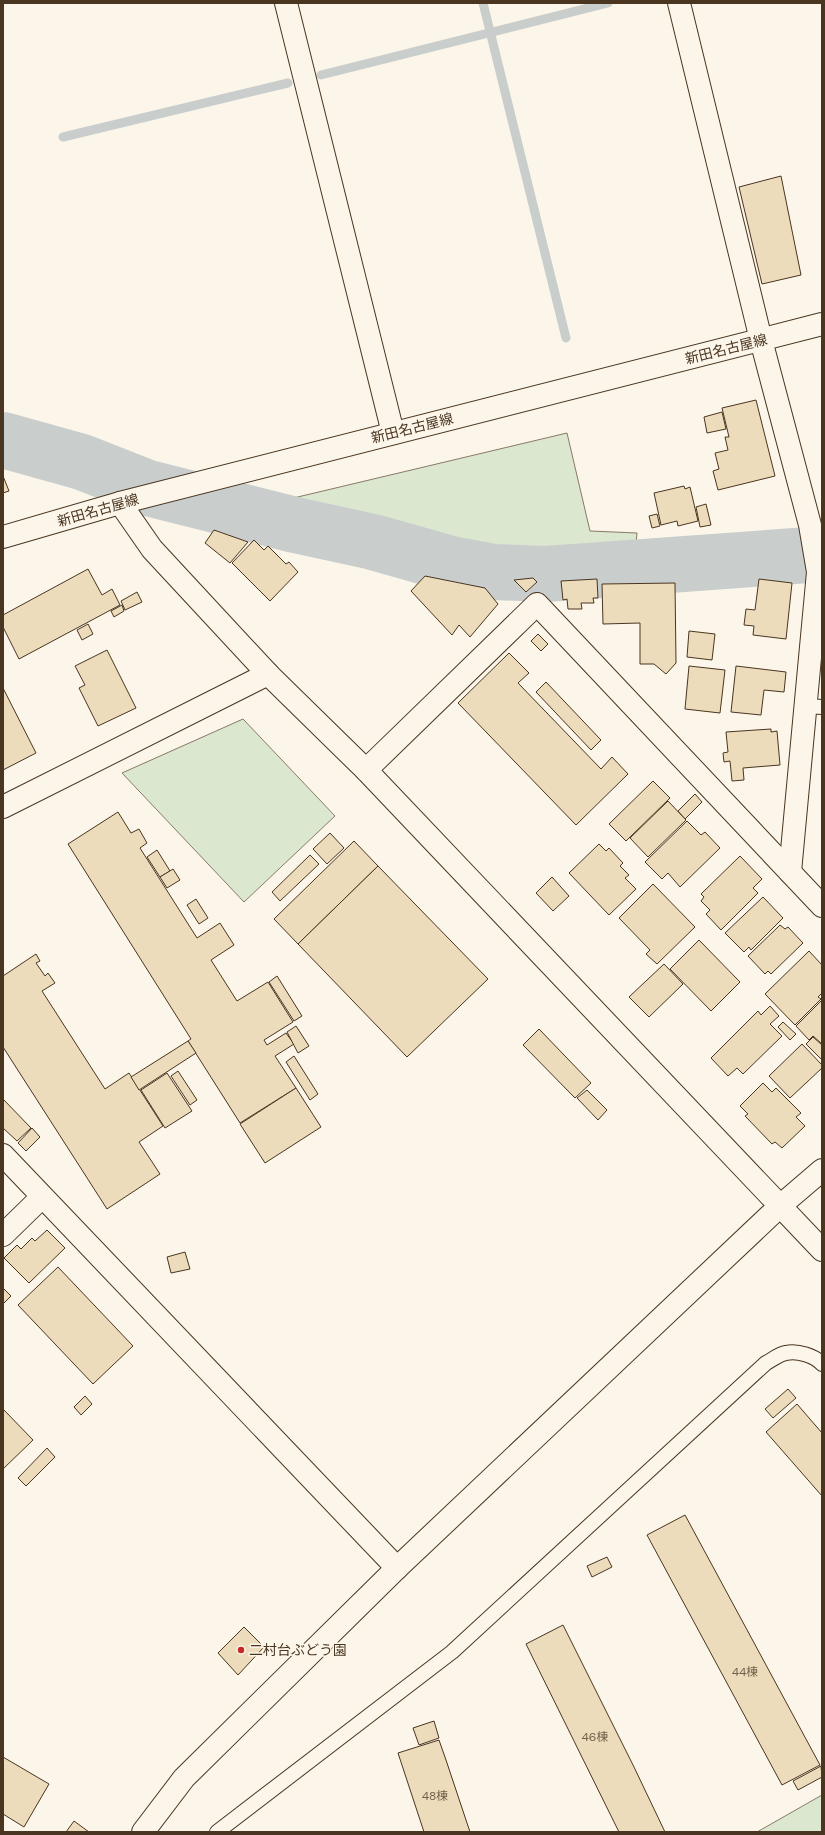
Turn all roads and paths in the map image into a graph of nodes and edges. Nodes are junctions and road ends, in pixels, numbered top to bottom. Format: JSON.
{"nodes":[{"id":1,"x":286,"y":3,"type":"edge"},
{"id":2,"x":679,"y":3,"type":"edge"},
{"id":3,"x":822,"y":324,"type":"edge"},
{"id":4,"x":761,"y":340,"type":"junction"},
{"id":5,"x":393,"y":433,"type":"junction"},
{"id":6,"x":126,"y":501,"type":"junction"},
{"id":7,"x":814,"y":528,"type":"edge"},
{"id":8,"x":3,"y":537,"type":"edge"},
{"id":9,"x":268,"y":674,"type":"junction"},
{"id":10,"x":814,"y":707,"type":"edge"},
{"id":11,"x":366,"y":770,"type":"junction"},
{"id":12,"x":3,"y":807,"type":"edge"},
{"id":13,"x":790,"y":872,"type":"junction"},
{"id":14,"x":822,"y":906,"type":"edge"},
{"id":15,"x":3,"y":1155,"type":"edge"},
{"id":16,"x":822,"y":1170,"type":"edge"},
{"id":17,"x":42,"y":1197,"type":"junction"},
{"id":18,"x":780,"y":1206,"type":"junction"},
{"id":19,"x":3,"y":1235,"type":"edge"},
{"id":20,"x":822,"y":1250,"type":"edge"},
{"id":21,"x":822,"y":1364,"type":"edge"},
{"id":22,"x":398,"y":1568,"type":"junction"},
{"id":23,"x":143,"y":1832,"type":"edge"},
{"id":24,"x":217,"y":1832,"type":"edge"}],
"edges":[{"from":1,"to":5,"type":"street"},
{"from":2,"to":4,"type":"street"},
{"from":3,"to":4,"type":"street","name":"新田名古屋線"},
{"from":4,"to":5,"type":"street","name":"新田名古屋線"},
{"from":4,"to":7,"type":"street"},
{"from":5,"to":6,"type":"street","name":"新田名古屋線"},
{"from":6,"to":8,"type":"street","name":"新田名古屋線"},
{"from":6,"to":9,"type":"street"},
{"from":7,"to":10,"type":"street"},
{"from":9,"to":11,"type":"street"},
{"from":9,"to":12,"type":"street"},
{"from":10,"to":13,"type":"street"},
{"from":11,"to":13,"type":"street"},
{"from":11,"to":18,"type":"street"},
{"from":13,"to":14,"type":"street"},
{"from":15,"to":17,"type":"street"},
{"from":16,"to":18,"type":"street"},
{"from":17,"to":19,"type":"street"},
{"from":17,"to":22,"type":"street"},
{"from":18,"to":20,"type":"street"},
{"from":18,"to":22,"type":"street"},
{"from":21,"to":24,"type":"lane"},
{"from":22,"to":23,"type":"street"}]}
